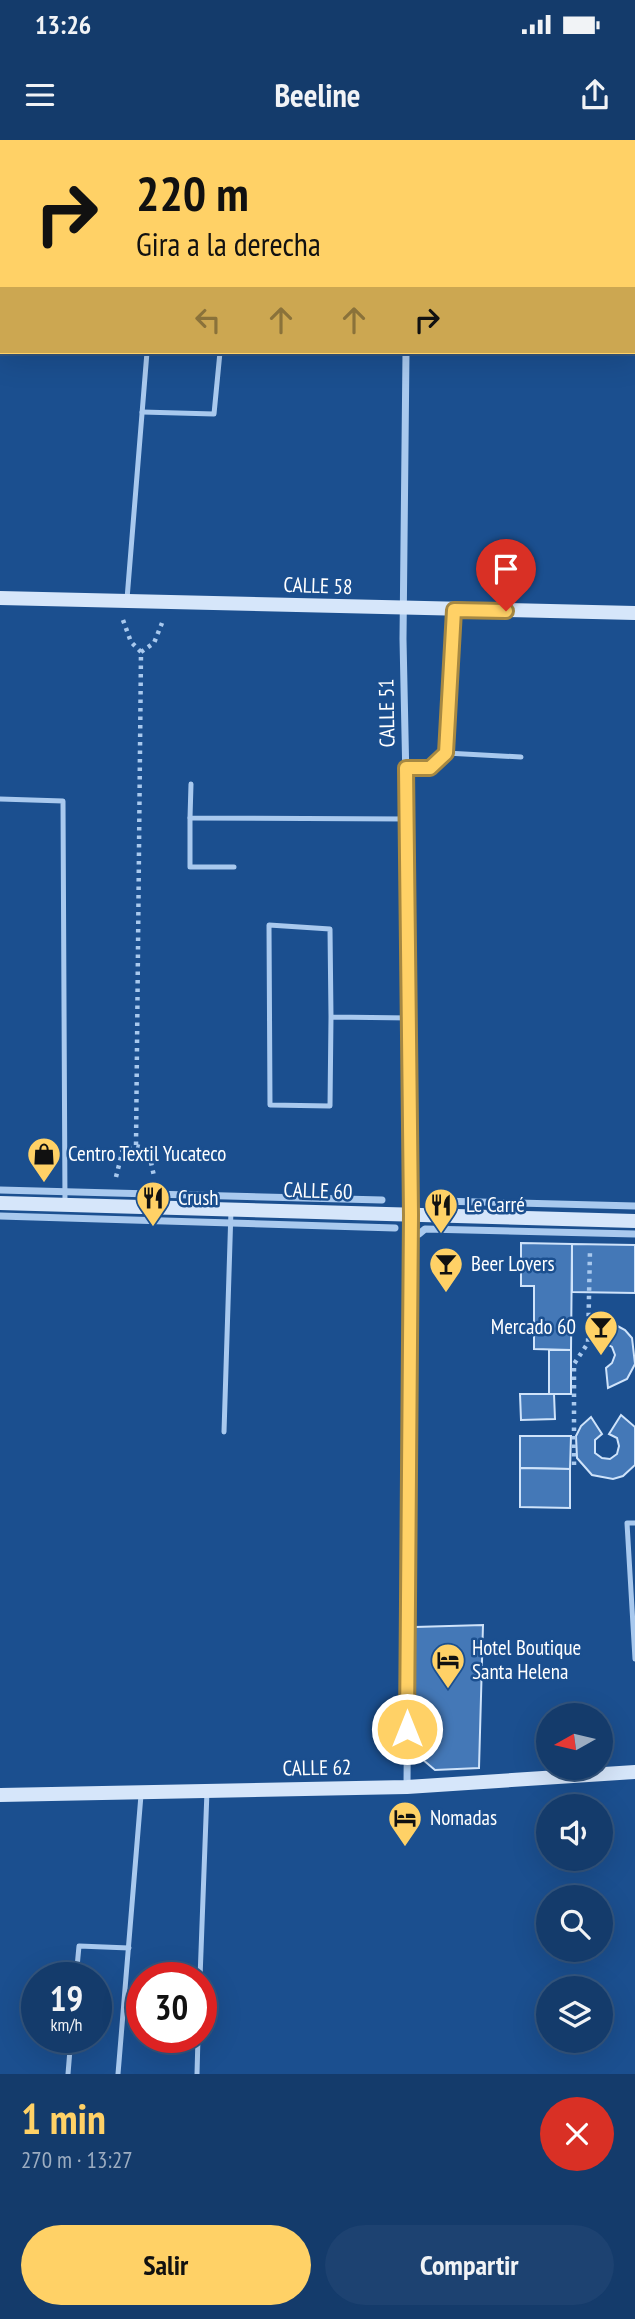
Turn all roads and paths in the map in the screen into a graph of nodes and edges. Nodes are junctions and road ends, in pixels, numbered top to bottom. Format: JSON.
{"nodes":[{"id":1,"x":147,"y":354,"type":"edge"},
{"id":2,"x":220,"y":354,"type":"edge"},
{"id":3,"x":406,"y":354,"type":"edge"},
{"id":4,"x":142,"y":412,"type":"junction"},
{"id":5,"x":0,"y":598,"type":"edge"},
{"id":6,"x":127,"y":602,"type":"junction"},
{"id":7,"x":403,"y":609,"type":"junction"},
{"id":8,"x":454,"y":610,"type":"junction"},
{"id":9,"x":635,"y":612,"type":"edge"},
{"id":10,"x":122,"y":617,"type":"dead end"},
{"id":11,"x":164,"y":618,"type":"dead end"},
{"id":12,"x":141,"y":652,"type":"junction"},
{"id":13,"x":446,"y":753,"type":"junction"},
{"id":14,"x":521,"y":757,"type":"dead end"},
{"id":15,"x":406,"y":768,"type":"junction"},
{"id":16,"x":191,"y":784,"type":"dead end"},
{"id":17,"x":0,"y":799,"type":"edge"},
{"id":18,"x":190,"y":818,"type":"junction"},
{"id":19,"x":407,"y":818,"type":"junction"},
{"id":20,"x":234,"y":867,"type":"dead end"},
{"id":21,"x":331,"y":1017,"type":"junction"},
{"id":22,"x":411,"y":1018,"type":"junction"},
{"id":23,"x":136,"y":1146,"type":"junction"},
{"id":24,"x":0,"y":1190,"type":"edge"},
{"id":25,"x":112,"y":1193,"type":"junction"},
{"id":26,"x":157,"y":1194,"type":"junction"},
{"id":27,"x":65,"y":1198,"type":"junction"},
{"id":28,"x":382,"y":1200,"type":"dead end"},
{"id":29,"x":439,"y":1201,"type":"dead end"},
{"id":30,"x":0,"y":1203,"type":"edge"},
{"id":31,"x":635,"y":1206,"type":"edge"},
{"id":32,"x":411,"y":1215,"type":"junction"},
{"id":33,"x":0,"y":1216,"type":"edge"},
{"id":34,"x":231,"y":1217,"type":"junction"},
{"id":35,"x":635,"y":1221,"type":"edge"},
{"id":36,"x":395,"y":1228,"type":"dead end"},
{"id":37,"x":590,"y":1233,"type":"junction"},
{"id":38,"x":419,"y":1234,"type":"dead end"},
{"id":39,"x":635,"y":1234,"type":"edge"},
{"id":40,"x":224,"y":1432,"type":"dead end"},
{"id":41,"x":574,"y":1465,"type":"dead end"},
{"id":42,"x":635,"y":1523,"type":"edge"},
{"id":43,"x":635,"y":1646,"type":"edge"},
{"id":44,"x":635,"y":1659,"type":"edge"},
{"id":45,"x":635,"y":1772,"type":"edge"},
{"id":46,"x":407,"y":1787,"type":"junction"},
{"id":47,"x":207,"y":1791,"type":"junction"},
{"id":48,"x":142,"y":1792,"type":"junction"},
{"id":49,"x":0,"y":1794,"type":"edge"},
{"id":50,"x":129,"y":1948,"type":"junction"},
{"id":51,"x":77,"y":1962,"type":"edge"},
{"id":52,"x":201,"y":1962,"type":"edge"},
{"id":53,"x":70,"y":2053,"type":"edge"},
{"id":54,"x":198,"y":2053,"type":"edge"},
{"id":55,"x":68,"y":2074,"type":"edge"},
{"id":56,"x":118,"y":2074,"type":"edge"},
{"id":57,"x":197,"y":2074,"type":"edge"}],
"edges":[{"from":1,"to":4,"type":"lane"},
{"from":2,"to":4,"type":"lane"},
{"from":3,"to":7,"type":"street","name":"CALLE 51"},
{"from":4,"to":6,"type":"lane"},
{"from":5,"to":6,"type":"main road","name":"CALLE 58"},
{"from":6,"to":7,"type":"main road","name":"CALLE 58"},
{"from":7,"to":8,"type":"main road","name":"CALLE 58"},
{"from":7,"to":15,"type":"street","name":"CALLE 51"},
{"from":8,"to":9,"type":"main road","name":"CALLE 58"},
{"from":8,"to":13,"type":"lane"},
{"from":10,"to":12,"type":"path"},
{"from":11,"to":12,"type":"path"},
{"from":12,"to":23,"type":"path"},
{"from":13,"to":14,"type":"lane"},
{"from":13,"to":15,"type":"lane"},
{"from":15,"to":19,"type":"street","name":"CALLE 51"},
{"from":16,"to":18,"type":"lane"},
{"from":17,"to":27,"type":"lane"},
{"from":18,"to":19,"type":"lane"},
{"from":18,"to":20,"type":"lane"},
{"from":19,"to":22,"type":"street","name":"CALLE 51"},
{"from":21,"to":21,"type":"lane"},
{"from":21,"to":22,"type":"lane"},
{"from":22,"to":32,"type":"street","name":"CALLE 51"},
{"from":23,"to":25,"type":"path"},
{"from":23,"to":26,"type":"path"},
{"from":24,"to":27,"type":"street"},
{"from":25,"to":26,"type":"street"},
{"from":25,"to":27,"type":"street"},
{"from":26,"to":28,"type":"street"},
{"from":27,"to":30,"type":"main road","name":"CALLE 60"},
{"from":27,"to":34,"type":"main road","name":"CALLE 60"},
{"from":29,"to":31,"type":"street"},
{"from":32,"to":34,"type":"main road","name":"CALLE 60"},
{"from":32,"to":35,"type":"main road","name":"CALLE 60"},
{"from":32,"to":46,"type":"street","name":"CALLE 51"},
{"from":33,"to":34,"type":"street"},
{"from":34,"to":36,"type":"street"},
{"from":34,"to":40,"type":"lane"},
{"from":37,"to":38,"type":"street"},
{"from":37,"to":39,"type":"street"},
{"from":37,"to":41,"type":"path"},
{"from":42,"to":43,"type":"lane"},
{"from":43,"to":44,"type":"lane"},
{"from":45,"to":46,"type":"main road","name":"CALLE 62"},
{"from":46,"to":47,"type":"main road","name":"CALLE 62"},
{"from":47,"to":48,"type":"main road","name":"CALLE 62"},
{"from":47,"to":52,"type":"lane"},
{"from":48,"to":49,"type":"main road","name":"CALLE 62"},
{"from":48,"to":50,"type":"lane"},
{"from":50,"to":51,"type":"lane"},
{"from":50,"to":56,"type":"lane"},
{"from":53,"to":55,"type":"lane"},
{"from":54,"to":57,"type":"lane"}]}
